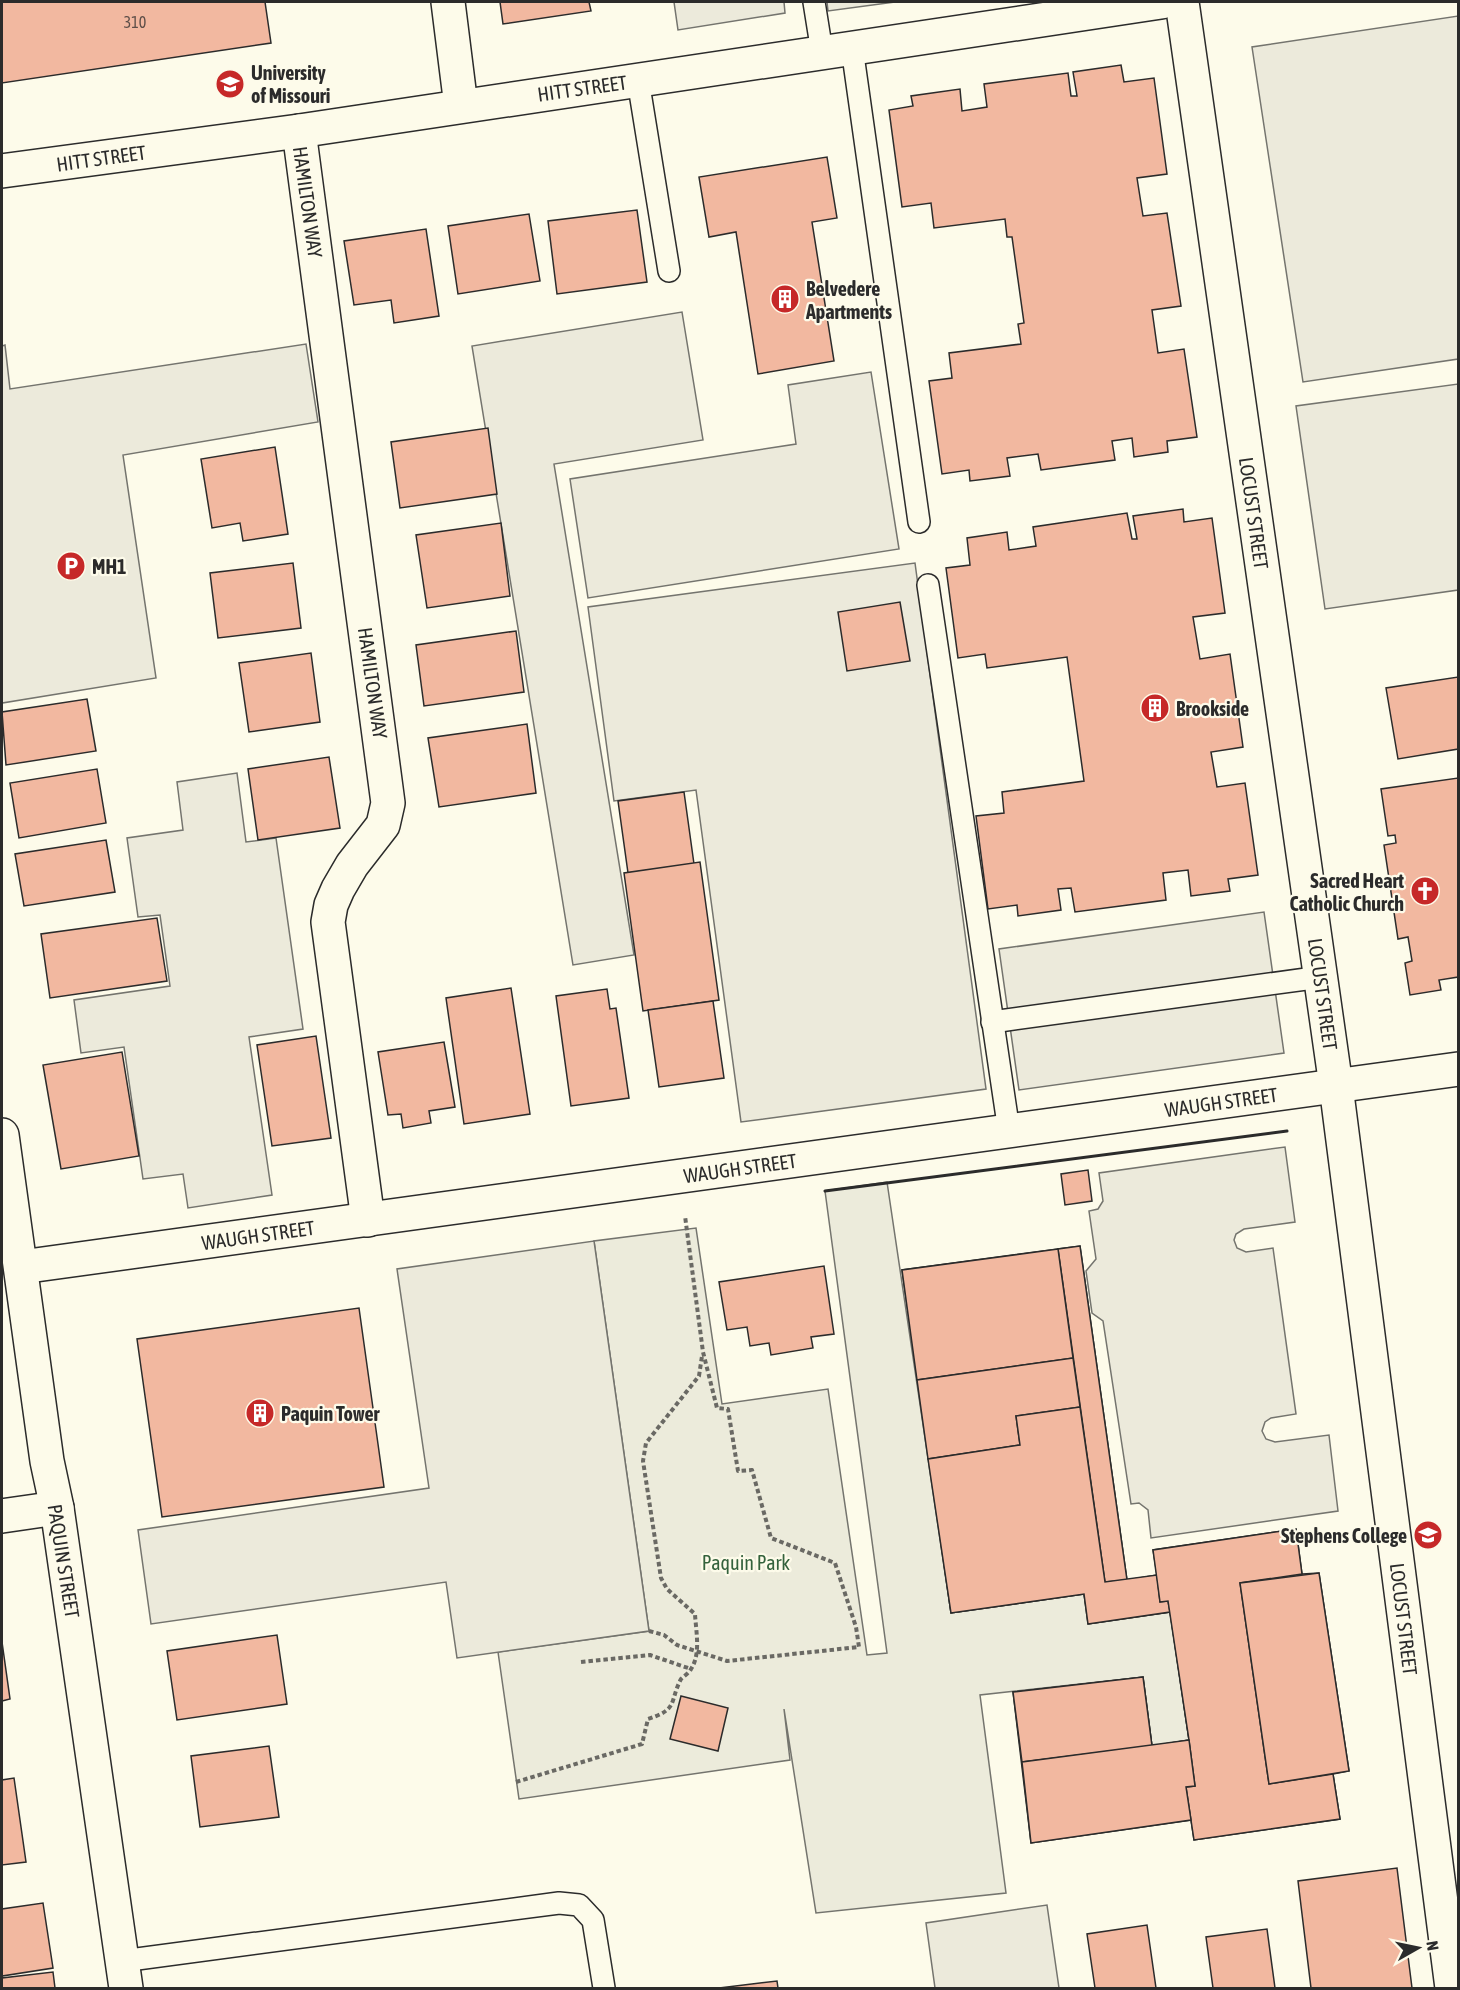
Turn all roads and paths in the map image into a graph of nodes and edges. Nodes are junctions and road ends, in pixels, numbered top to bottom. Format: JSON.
{"nodes":[{"id":1,"x":448,"y":2,"type":"edge"},
{"id":2,"x":814,"y":2,"type":"edge"},
{"id":3,"x":1161,"y":2,"type":"edge"},
{"id":4,"x":1182,"y":2,"type":"edge"},
{"id":5,"x":837,"y":50,"type":"junction"},
{"id":6,"x":638,"y":80,"type":"junction"},
{"id":7,"x":461,"y":106,"type":"junction"},
{"id":8,"x":299,"y":131,"type":"junction"},
{"id":9,"x":2,"y":171,"type":"edge"},
{"id":10,"x":669,"y":271,"type":"dead end"},
{"id":11,"x":919,"y":522,"type":"dead end"},
{"id":12,"x":928,"y":585,"type":"dead end"},
{"id":13,"x":1321,"y":977,"type":"junction"},
{"id":14,"x":992,"y":1022,"type":"junction"},
{"id":15,"x":1458,"y":1069,"type":"edge"},
{"id":16,"x":1336,"y":1086,"type":"junction"},
{"id":17,"x":1009,"y":1131,"type":"junction"},
{"id":18,"x":2,"y":1135,"type":"edge"},
{"id":19,"x":680,"y":1176,"type":"junction"},
{"id":20,"x":368,"y":1220,"type":"junction"},
{"id":21,"x":21,"y":1267,"type":"junction"},
{"id":22,"x":703,"y":1352,"type":"junction"},
{"id":23,"x":57,"y":1508,"type":"junction"},
{"id":24,"x":2,"y":1516,"type":"edge"},
{"id":25,"x":649,"y":1631,"type":"dead end"},
{"id":26,"x":697,"y":1652,"type":"junction"},
{"id":27,"x":581,"y":1662,"type":"dead end"},
{"id":28,"x":691,"y":1669,"type":"junction"},
{"id":29,"x":516,"y":1782,"type":"dead end"},
{"id":30,"x":124,"y":1975,"type":"edge"},
{"id":31,"x":604,"y":1989,"type":"edge"},
{"id":32,"x":1452,"y":1989,"type":"edge"}],
"edges":[{"from":1,"to":7,"type":"street"},
{"from":2,"to":5,"type":"lane"},
{"from":3,"to":5,"type":"street","name":"HITT STREET"},
{"from":4,"to":13,"type":"street","name":"LOCUST STREET"},
{"from":5,"to":6,"type":"street","name":"HITT STREET"},
{"from":5,"to":11,"type":"lane"},
{"from":6,"to":7,"type":"street","name":"HITT STREET"},
{"from":6,"to":10,"type":"lane"},
{"from":7,"to":8,"type":"street","name":"HITT STREET"},
{"from":8,"to":9,"type":"street","name":"HITT STREET"},
{"from":8,"to":20,"type":"street","name":"HAMILTON WAY"},
{"from":12,"to":14,"type":"lane"},
{"from":13,"to":14,"type":"lane"},
{"from":13,"to":16,"type":"street","name":"LOCUST STREET"},
{"from":14,"to":17,"type":"lane"},
{"from":15,"to":16,"type":"street","name":"WAUGH STREET"},
{"from":16,"to":17,"type":"street","name":"WAUGH STREET"},
{"from":16,"to":32,"type":"street","name":"LOCUST STREET"},
{"from":17,"to":19,"type":"street","name":"WAUGH STREET"},
{"from":18,"to":21,"type":"street","name":"PAQUIN STREET"},
{"from":19,"to":20,"type":"street","name":"WAUGH STREET"},
{"from":19,"to":22,"type":"path"},
{"from":20,"to":21,"type":"street","name":"WAUGH STREET"},
{"from":21,"to":23,"type":"street","name":"PAQUIN STREET"},
{"from":22,"to":26,"type":"path"},
{"from":22,"to":26,"type":"path"},
{"from":23,"to":24,"type":"street"},
{"from":23,"to":30,"type":"street","name":"PAQUIN STREET"},
{"from":25,"to":26,"type":"path"},
{"from":26,"to":28,"type":"path"},
{"from":27,"to":28,"type":"path"},
{"from":28,"to":29,"type":"path"},
{"from":30,"to":31,"type":"lane"}]}
